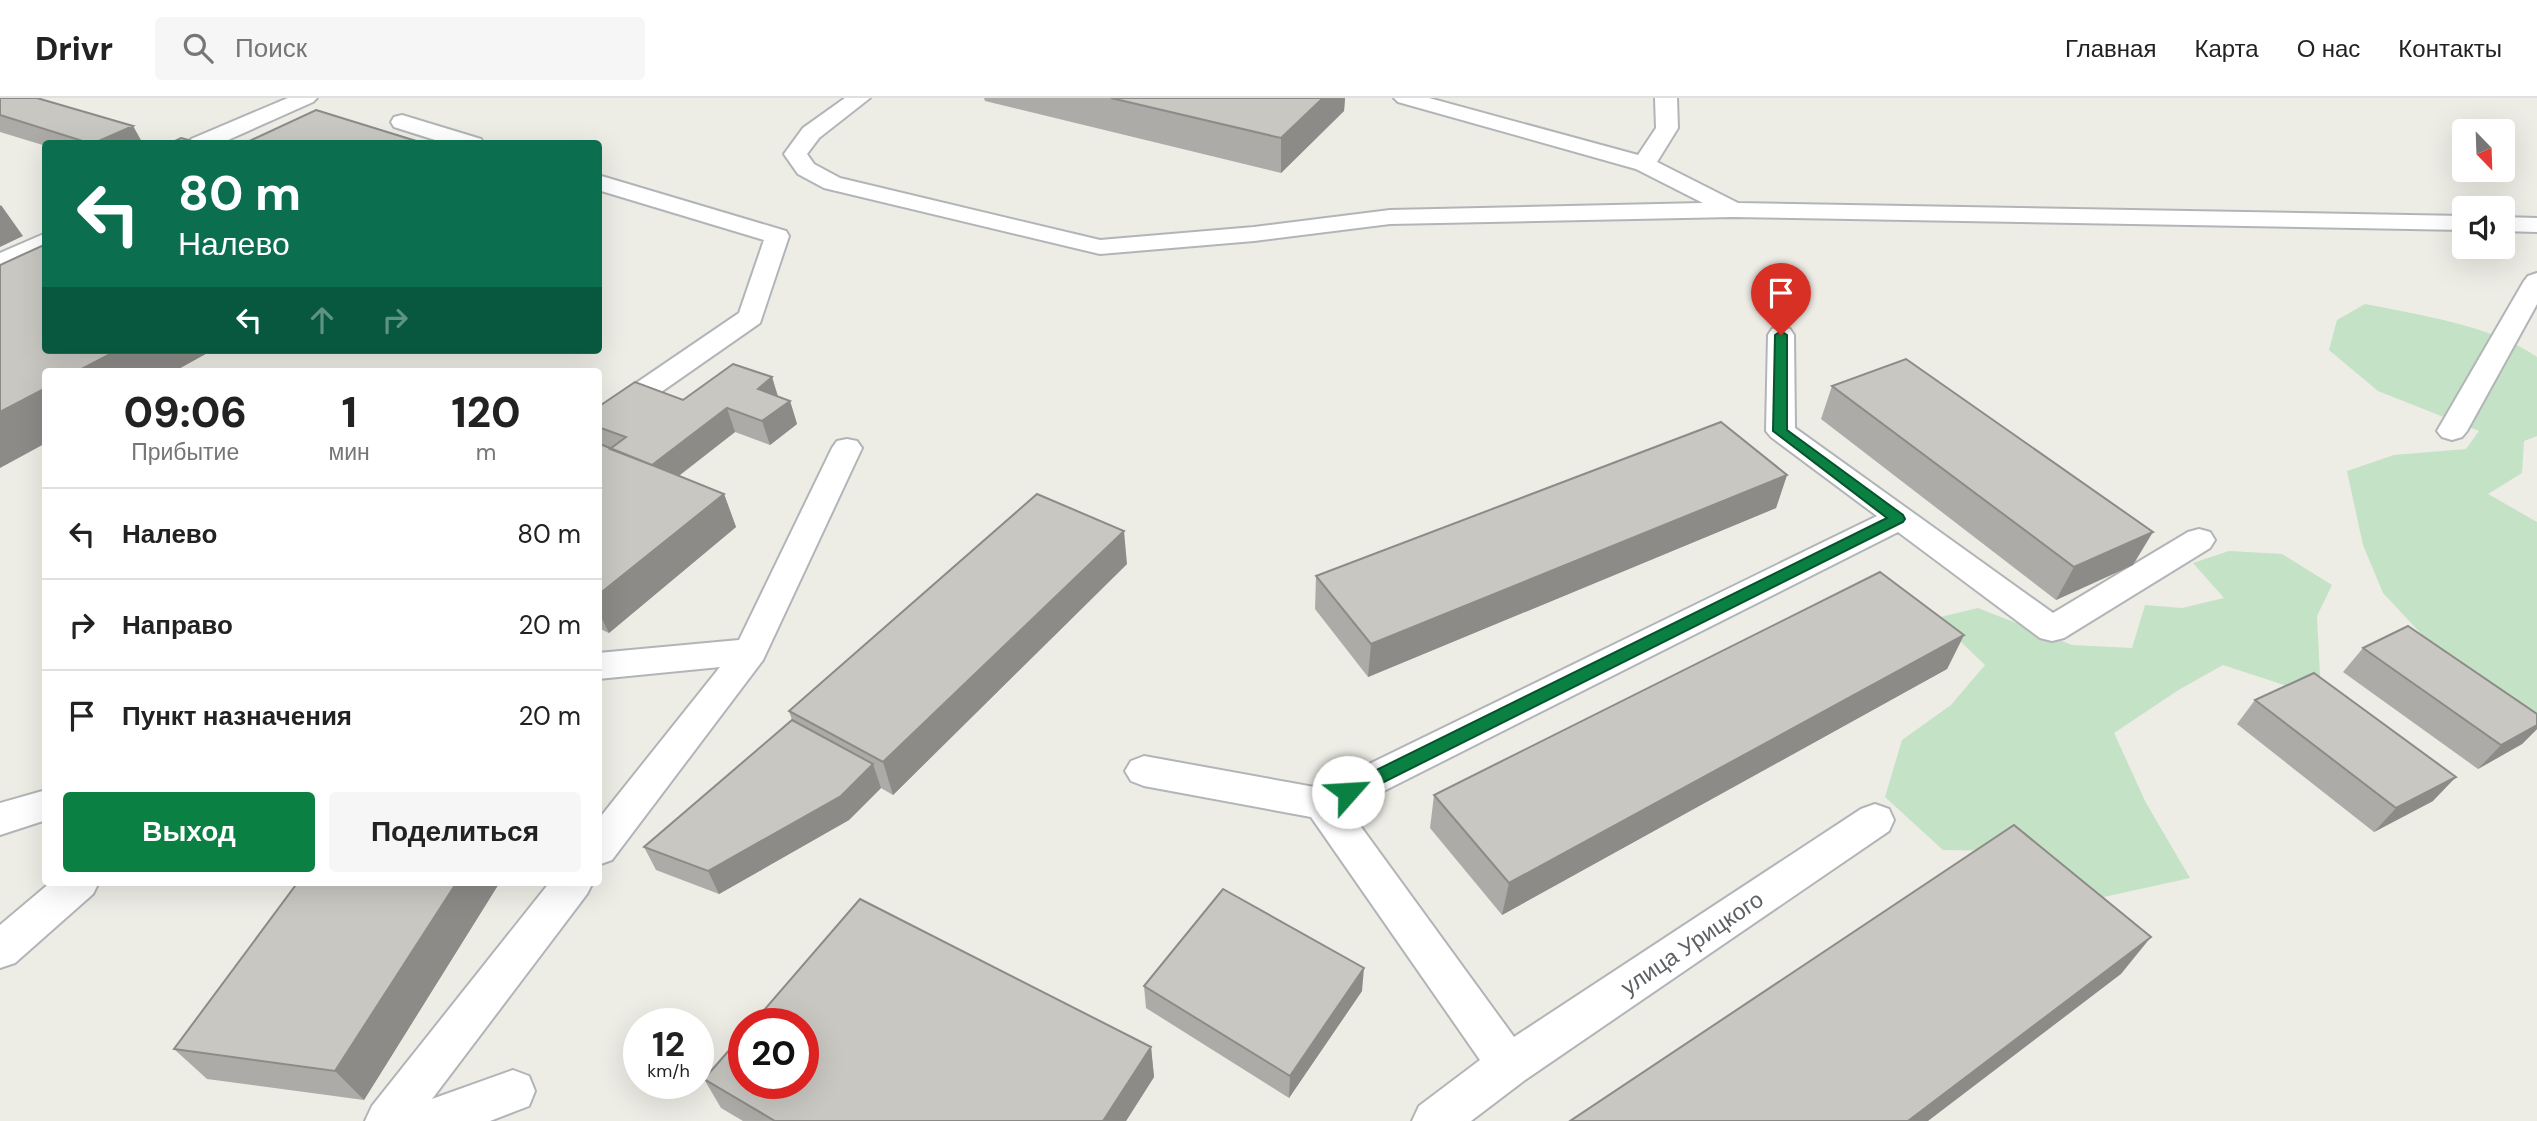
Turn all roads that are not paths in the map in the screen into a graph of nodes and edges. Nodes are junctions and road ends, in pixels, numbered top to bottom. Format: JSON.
{"nodes":[{"id":1,"x":306,"y":98,"type":"edge"},
{"id":2,"x":859,"y":98,"type":"edge"},
{"id":3,"x":1405,"y":98,"type":"edge"},
{"id":4,"x":1666,"y":98,"type":"edge"},
{"id":5,"x":402,"y":122,"type":"dead end"},
{"id":6,"x":208,"y":140,"type":"edge"},
{"id":7,"x":460,"y":140,"type":"edge"},
{"id":8,"x":1644,"y":164,"type":"junction"},
{"id":9,"x":602,"y":183,"type":"edge"},
{"id":10,"x":1733,"y":210,"type":"junction"},
{"id":11,"x":2452,"y":223,"type":"edge"},
{"id":12,"x":2515,"y":225,"type":"edge"},
{"id":13,"x":2537,"y":225,"type":"edge"},
{"id":14,"x":42,"y":242,"type":"edge"},
{"id":15,"x":0,"y":263,"type":"edge"},
{"id":16,"x":2537,"y":281,"type":"edge"},
{"id":17,"x":1781,"y":335,"type":"dead end"},
{"id":18,"x":602,"y":420,"type":"edge"},
{"id":19,"x":2452,"y":431,"type":"dead end"},
{"id":20,"x":847,"y":448,"type":"dead end"},
{"id":21,"x":1898,"y":519,"type":"junction"},
{"id":22,"x":2199,"y":540,"type":"dead end"},
{"id":23,"x":751,"y":651,"type":"junction"},
{"id":24,"x":602,"y":666,"type":"edge"},
{"id":25,"x":1144,"y":771,"type":"dead end"},
{"id":26,"x":1323,"y":804,"type":"junction"},
{"id":27,"x":42,"y":806,"type":"edge"},
{"id":28,"x":0,"y":819,"type":"edge"},
{"id":29,"x":1875,"y":820,"type":"dead end"},
{"id":30,"x":602,"y":844,"type":"edge"},
{"id":31,"x":74,"y":886,"type":"edge"},
{"id":32,"x":570,"y":886,"type":"edge"},
{"id":33,"x":0,"y":950,"type":"edge"},
{"id":34,"x":1509,"y":1065,"type":"junction"},
{"id":35,"x":513,"y":1091,"type":"dead end"},
{"id":36,"x":388,"y":1121,"type":"edge"},
{"id":37,"x":432,"y":1121,"type":"edge"},
{"id":38,"x":1436,"y":1121,"type":"edge"}],
"edges":[{"from":1,"to":6,"type":"lane"},
{"from":2,"to":10,"type":"lane"},
{"from":3,"to":8,"type":"lane"},
{"from":4,"to":8,"type":"lane"},
{"from":5,"to":7,"type":"lane"},
{"from":8,"to":10,"type":"lane"},
{"from":9,"to":18,"type":"lane"},
{"from":10,"to":11,"type":"lane"},
{"from":12,"to":13,"type":"lane"},
{"from":14,"to":15,"type":"lane"},
{"from":16,"to":19,"type":"lane"},
{"from":17,"to":21,"type":"lane"},
{"from":20,"to":23,"type":"lane"},
{"from":21,"to":22,"type":"lane"},
{"from":21,"to":26,"type":"lane"},
{"from":23,"to":24,"type":"lane"},
{"from":23,"to":30,"type":"lane"},
{"from":25,"to":26,"type":"lane"},
{"from":26,"to":34,"type":"lane"},
{"from":27,"to":28,"type":"lane"},
{"from":29,"to":34,"type":"lane","name":"улица Урицкого"},
{"from":31,"to":33,"type":"lane"},
{"from":32,"to":36,"type":"lane"},
{"from":34,"to":38,"type":"lane","name":"улица Урицкого"},
{"from":35,"to":37,"type":"lane"}]}
